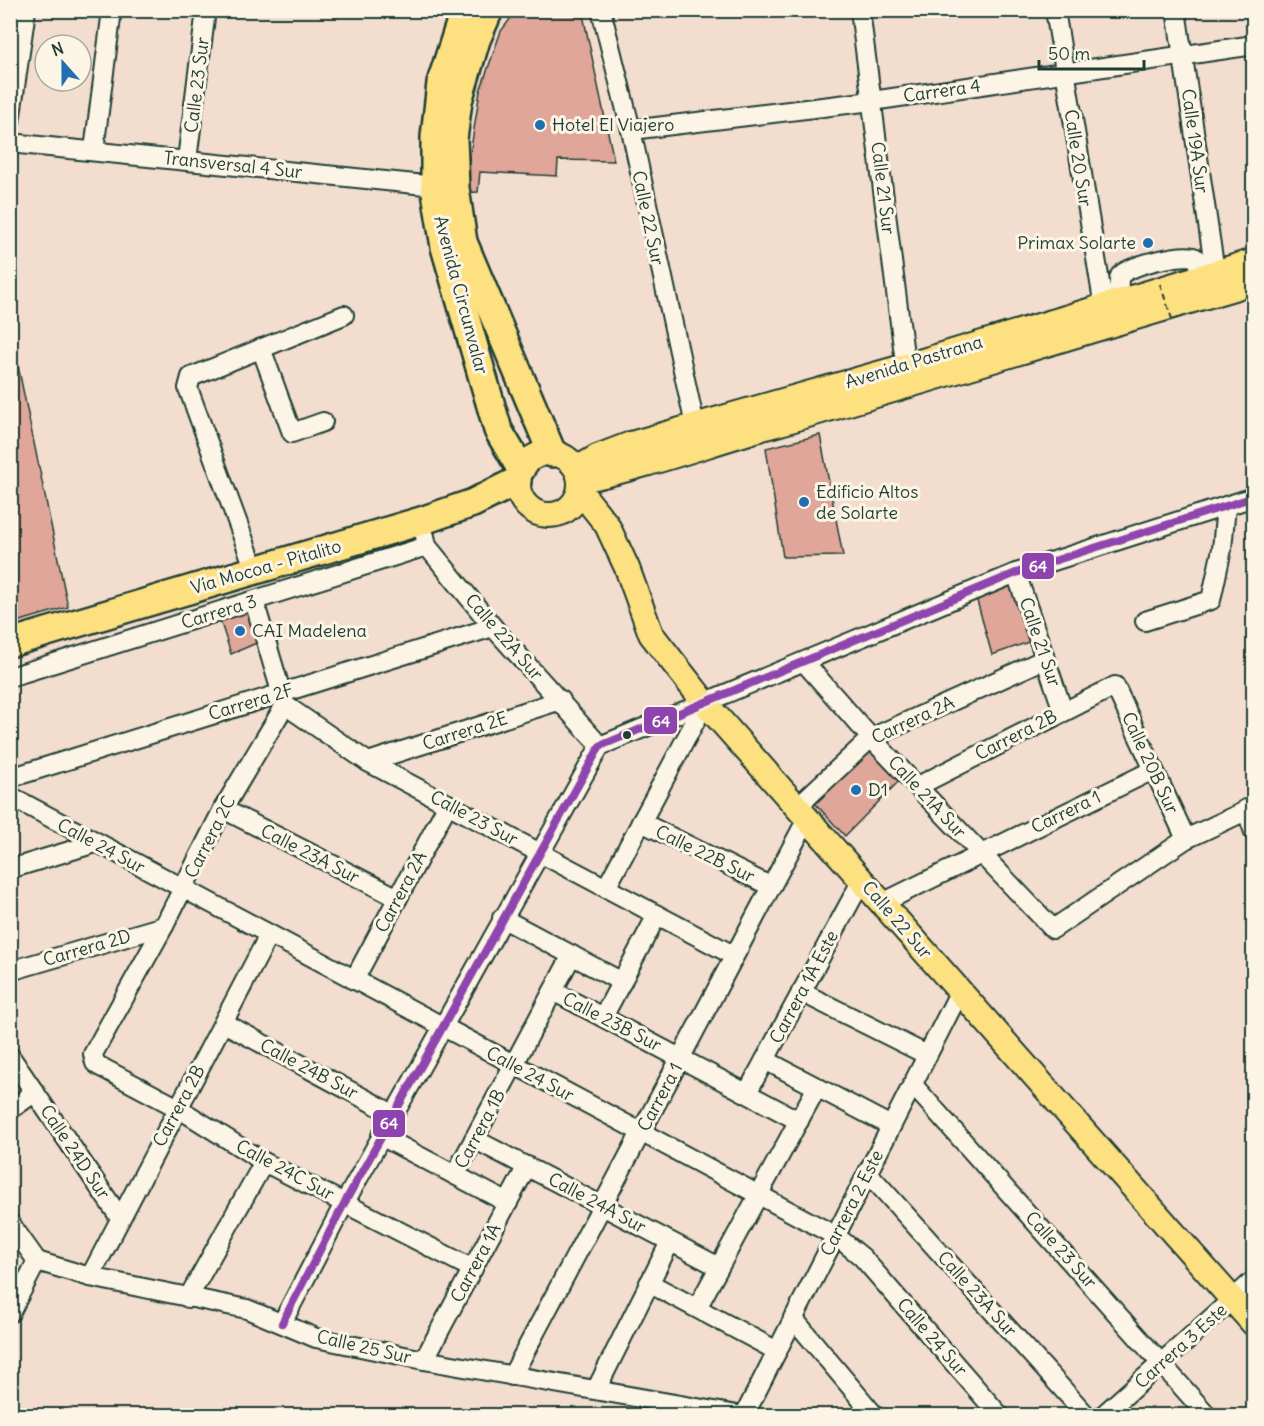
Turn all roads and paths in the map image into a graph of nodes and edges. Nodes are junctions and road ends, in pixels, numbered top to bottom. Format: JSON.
{"nodes":[{"id":1,"x":26,"y":10,"type":"edge"},
{"id":2,"x":112,"y":10,"type":"edge"},
{"id":3,"x":206,"y":10,"type":"edge"},
{"id":4,"x":467,"y":10,"type":"edge"},
{"id":5,"x":489,"y":10,"type":"edge"},
{"id":6,"x":601,"y":10,"type":"edge"},
{"id":7,"x":860,"y":10,"type":"edge"},
{"id":8,"x":1055,"y":10,"type":"edge"},
{"id":9,"x":1176,"y":10,"type":"edge"},
{"id":10,"x":1254,"y":45,"type":"edge"},
{"id":11,"x":1183,"y":57,"type":"junction"},
{"id":12,"x":1065,"y":74,"type":"junction"},
{"id":13,"x":872,"y":101,"type":"junction"},
{"id":14,"x":10,"y":122,"type":"edge"},
{"id":15,"x":630,"y":130,"type":"junction"},
{"id":16,"x":10,"y":143,"type":"edge"},
{"id":17,"x":94,"y":150,"type":"junction"},
{"id":18,"x":187,"y":160,"type":"junction"},
{"id":19,"x":445,"y":187,"type":"junction"},
{"id":20,"x":1254,"y":261,"type":"edge"},
{"id":21,"x":1212,"y":280,"type":"junction"},
{"id":22,"x":1254,"y":282,"type":"edge"},
{"id":23,"x":1160,"y":285,"type":"dead end"},
{"id":24,"x":1110,"y":310,"type":"junction"},
{"id":25,"x":344,"y":315,"type":"dead end"},
{"id":26,"x":1172,"y":319,"type":"dead end"},
{"id":27,"x":261,"y":348,"type":"junction"},
{"id":28,"x":907,"y":376,"type":"junction"},
{"id":29,"x":323,"y":422,"type":"dead end"},
{"id":30,"x":697,"y":436,"type":"junction"},
{"id":31,"x":552,"y":453,"type":"junction"},
{"id":32,"x":520,"y":483,"type":"junction"},
{"id":33,"x":578,"y":486,"type":"junction"},
{"id":34,"x":1254,"y":497,"type":"edge"},
{"id":35,"x":1226,"y":506,"type":"junction"},
{"id":36,"x":424,"y":533,"type":"junction"},
{"id":37,"x":255,"y":570,"type":"junction"},
{"id":38,"x":1017,"y":573,"type":"junction"},
{"id":39,"x":254,"y":601,"type":"junction"},
{"id":40,"x":1144,"y":621,"type":"dead end"},
{"id":41,"x":493,"y":627,"type":"junction"},
{"id":42,"x":10,"y":644,"type":"edge"},
{"id":43,"x":1045,"y":659,"type":"junction"},
{"id":44,"x":804,"y":662,"type":"junction"},
{"id":45,"x":10,"y":677,"type":"edge"},
{"id":46,"x":1115,"y":686,"type":"joint"},
{"id":47,"x":283,"y":699,"type":"junction"},
{"id":48,"x":561,"y":700,"type":"junction"},
{"id":49,"x":705,"y":703,"type":"junction"},
{"id":50,"x":1063,"y":711,"type":"junction"},
{"id":51,"x":871,"y":738,"type":"junction"},
{"id":52,"x":600,"y":746,"type":"junction"},
{"id":53,"x":368,"y":762,"type":"junction"},
{"id":54,"x":1153,"y":770,"type":"junction"},
{"id":55,"x":10,"y":778,"type":"edge"},
{"id":56,"x":918,"y":786,"type":"junction"},
{"id":57,"x":10,"y":796,"type":"edge"},
{"id":58,"x":448,"y":804,"type":"junction"},
{"id":59,"x":1250,"y":808,"type":"edge"},
{"id":60,"x":223,"y":809,"type":"junction"},
{"id":61,"x":803,"y":811,"type":"junction"},
{"id":62,"x":641,"y":822,"type":"junction"},
{"id":63,"x":1254,"y":832,"type":"edge"},
{"id":64,"x":1186,"y":839,"type":"junction"},
{"id":65,"x":96,"y":843,"type":"junction"},
{"id":66,"x":538,"y":852,"type":"junction"},
{"id":67,"x":980,"y":854,"type":"junction"},
{"id":68,"x":10,"y":869,"type":"edge"},
{"id":69,"x":862,"y":880,"type":"junction"},
{"id":70,"x":770,"y":886,"type":"junction"},
{"id":71,"x":606,"y":888,"type":"junction"},
{"id":72,"x":183,"y":889,"type":"junction"},
{"id":73,"x":398,"y":898,"type":"junction"},
{"id":74,"x":882,"y":903,"type":"junction"},
{"id":75,"x":657,"y":915,"type":"junction"},
{"id":76,"x":502,"y":918,"type":"junction"},
{"id":77,"x":164,"y":926,"type":"junction"},
{"id":78,"x":269,"y":935,"type":"junction"},
{"id":79,"x":572,"y":955,"type":"junction"},
{"id":80,"x":733,"y":955,"type":"junction"},
{"id":81,"x":10,"y":971,"type":"edge"},
{"id":82,"x":354,"y":980,"type":"junction"},
{"id":83,"x":622,"y":982,"type":"junction"},
{"id":84,"x":553,"y":991,"type":"junction"},
{"id":85,"x":960,"y":991,"type":"junction"},
{"id":86,"x":801,"y":992,"type":"junction"},
{"id":87,"x":603,"y":1017,"type":"junction"},
{"id":88,"x":224,"y":1023,"type":"junction"},
{"id":89,"x":441,"y":1027,"type":"junction"},
{"id":90,"x":927,"y":1055,"type":"junction"},
{"id":91,"x":10,"y":1056,"type":"edge"},
{"id":92,"x":681,"y":1057,"type":"junction"},
{"id":93,"x":765,"y":1060,"type":"junction"},
{"id":94,"x":513,"y":1065,"type":"junction"},
{"id":95,"x":99,"y":1066,"type":"joint"},
{"id":96,"x":913,"y":1085,"type":"junction"},
{"id":97,"x":817,"y":1087,"type":"junction"},
{"id":98,"x":35,"y":1092,"type":"junction"},
{"id":99,"x":747,"y":1094,"type":"junction"},
{"id":100,"x":178,"y":1108,"type":"junction"},
{"id":101,"x":10,"y":1110,"type":"edge"},
{"id":102,"x":393,"y":1114,"type":"junction"},
{"id":103,"x":799,"y":1121,"type":"junction"},
{"id":104,"x":891,"y":1126,"type":"junction"},
{"id":105,"x":641,"y":1133,"type":"junction"},
{"id":106,"x":381,"y":1136,"type":"junction"},
{"id":107,"x":474,"y":1138,"type":"junction"},
{"id":108,"x":264,"y":1162,"type":"junction"},
{"id":109,"x":527,"y":1167,"type":"junction"},
{"id":110,"x":868,"y":1173,"type":"junction"},
{"id":111,"x":455,"y":1175,"type":"junction"},
{"id":112,"x":758,"y":1195,"type":"junction"},
{"id":113,"x":345,"y":1202,"type":"junction"},
{"id":114,"x":508,"y":1203,"type":"junction"},
{"id":115,"x":602,"y":1204,"type":"junction"},
{"id":116,"x":120,"y":1218,"type":"junction"},
{"id":117,"x":10,"y":1223,"type":"edge"},
{"id":118,"x":836,"y":1236,"type":"junction"},
{"id":119,"x":670,"y":1242,"type":"junction"},
{"id":120,"x":38,"y":1261,"type":"junction"},
{"id":121,"x":719,"y":1268,"type":"junction"},
{"id":122,"x":473,"y":1269,"type":"junction"},
{"id":123,"x":90,"y":1276,"type":"junction"},
{"id":124,"x":1254,"y":1280,"type":"edge"},
{"id":125,"x":649,"y":1283,"type":"junction"},
{"id":126,"x":188,"y":1298,"type":"junction"},
{"id":127,"x":1233,"y":1300,"type":"junction"},
{"id":128,"x":697,"y":1308,"type":"junction"},
{"id":129,"x":10,"y":1312,"type":"edge"},
{"id":130,"x":793,"y":1318,"type":"junction"},
{"id":131,"x":282,"y":1323,"type":"junction"},
{"id":132,"x":1254,"y":1324,"type":"edge"},
{"id":133,"x":777,"y":1351,"type":"junction"},
{"id":134,"x":424,"y":1360,"type":"junction"},
{"id":135,"x":1163,"y":1362,"type":"junction"},
{"id":136,"x":512,"y":1376,"type":"junction"},
{"id":137,"x":596,"y":1390,"type":"junction"},
{"id":138,"x":743,"y":1416,"type":"edge"},
{"id":139,"x":875,"y":1416,"type":"edge"},
{"id":140,"x":1000,"y":1416,"type":"edge"},
{"id":141,"x":1087,"y":1416,"type":"edge"},
{"id":142,"x":1102,"y":1416,"type":"edge"},
{"id":143,"x":1208,"y":1416,"type":"edge"}],
"edges":[{"from":1,"to":14,"type":"street"},
{"from":2,"to":17,"type":"street"},
{"from":3,"to":18,"type":"street","name":"Calle 23 Sur"},
{"from":4,"to":19,"type":"highway","name":"Avenida Circunvalar"},
{"from":5,"to":19,"type":"highway","name":"Avenida Circunvalar"},
{"from":6,"to":15,"type":"street","name":"Calle 22 Sur"},
{"from":7,"to":13,"type":"street","name":"Calle 21 Sur"},
{"from":8,"to":12,"type":"street","name":"Calle 20 Sur"},
{"from":9,"to":11,"type":"street","name":"Calle 19A Sur"},
{"from":10,"to":11,"type":"street","name":"Carrera 4"},
{"from":11,"to":12,"type":"street","name":"Carrera 4"},
{"from":11,"to":21,"type":"street","name":"Calle 19A Sur"},
{"from":12,"to":13,"type":"street","name":"Carrera 4"},
{"from":12,"to":24,"type":"street","name":"Calle 20 Sur"},
{"from":13,"to":15,"type":"street","name":"Carrera 4"},
{"from":13,"to":28,"type":"street","name":"Calle 21 Sur"},
{"from":15,"to":30,"type":"street","name":"Calle 22 Sur"},
{"from":16,"to":17,"type":"street","name":"Transversal 4 Sur"},
{"from":17,"to":18,"type":"street","name":"Transversal 4 Sur"},
{"from":18,"to":19,"type":"street","name":"Transversal 4 Sur"},
{"from":19,"to":31,"type":"highway","name":"Avenida Circunvalar"},
{"from":19,"to":32,"type":"highway","name":"Avenida Circunvalar"},
{"from":20,"to":21,"type":"main road","name":"Avenida Pastrana"},
{"from":21,"to":22,"type":"main road","name":"Avenida Pastrana"},
{"from":21,"to":24,"type":"main road","name":"Avenida Pastrana"},
{"from":21,"to":24,"type":"street"},
{"from":23,"to":26,"type":"path","bridge":true},
{"from":24,"to":28,"type":"main road","name":"Avenida Pastrana"},
{"from":25,"to":27,"type":"street"},
{"from":27,"to":29,"type":"street"},
{"from":27,"to":37,"type":"street"},
{"from":28,"to":30,"type":"main road","name":"Avenida Pastrana"},
{"from":30,"to":33,"type":"main road","name":"Avenida Pastrana"},
{"from":31,"to":32,"type":"main road"},
{"from":31,"to":33,"type":"main road"},
{"from":32,"to":33,"type":"main road"},
{"from":32,"to":36,"type":"highway","name":"Vía Mocoa - Pitalito"},
{"from":33,"to":49,"type":"main road","name":"Calle 22 Sur"},
{"from":34,"to":35,"type":"street"},
{"from":35,"to":38,"type":"street"},
{"from":35,"to":40,"type":"street"},
{"from":36,"to":37,"type":"highway","name":"Vía Mocoa - Pitalito"},
{"from":36,"to":39,"type":"street","name":"Carrera 3"},
{"from":36,"to":41,"type":"street","name":"Calle 22A Sur"},
{"from":37,"to":42,"type":"highway","name":"Vía Mocoa - Pitalito"},
{"from":38,"to":43,"type":"street","name":"Calle 21 Sur"},
{"from":38,"to":44,"type":"street"},
{"from":39,"to":45,"type":"street","name":"Carrera 3"},
{"from":39,"to":47,"type":"street"},
{"from":41,"to":47,"type":"street","name":"Carrera 2F"},
{"from":41,"to":48,"type":"street","name":"Calle 22A Sur"},
{"from":43,"to":50,"type":"street","name":"Calle 21 Sur"},
{"from":43,"to":51,"type":"street","name":"Carrera 2A"},
{"from":44,"to":49,"type":"street"},
{"from":44,"to":51,"type":"street","name":"Calle 21A Sur"},
{"from":46,"to":50,"type":"street","name":"Carrera 2B"},
{"from":46,"to":54,"type":"street","name":"Calle 20B Sur"},
{"from":47,"to":53,"type":"street","name":"Calle 23 Sur"},
{"from":47,"to":55,"type":"street","name":"Carrera 2F"},
{"from":47,"to":60,"type":"street","name":"Carrera 2C"},
{"from":48,"to":52,"type":"street","name":"Calle 22A Sur"},
{"from":48,"to":53,"type":"street","name":"Carrera 2E"},
{"from":49,"to":52,"type":"street"},
{"from":49,"to":61,"type":"main road","name":"Calle 22 Sur"},
{"from":49,"to":62,"type":"street"},
{"from":50,"to":56,"type":"street","name":"Carrera 2B"},
{"from":51,"to":56,"type":"street","name":"Calle 21A Sur"},
{"from":51,"to":61,"type":"street","name":"Carrera 2A"},
{"from":52,"to":66,"type":"street"},
{"from":53,"to":58,"type":"street","name":"Calle 23 Sur"},
{"from":54,"to":64,"type":"street","name":"Calle 20B Sur"},
{"from":54,"to":67,"type":"street","name":"Carrera 1"},
{"from":56,"to":67,"type":"street","name":"Calle 21A Sur"},
{"from":57,"to":65,"type":"street","name":"Calle 24 Sur"},
{"from":58,"to":66,"type":"street","name":"Calle 23 Sur"},
{"from":58,"to":73,"type":"street","name":"Carrera 2A"},
{"from":59,"to":63,"type":"street"},
{"from":59,"to":64,"type":"street"},
{"from":60,"to":72,"type":"street","name":"Carrera 2C"},
{"from":60,"to":73,"type":"street","name":"Calle 23A Sur"},
{"from":61,"to":69,"type":"main road","name":"Calle 22 Sur"},
{"from":61,"to":70,"type":"street","name":"Carrera 1"},
{"from":62,"to":70,"type":"street","name":"Calle 22B Sur"},
{"from":62,"to":71,"type":"street"},
{"from":64,"to":67,"type":"street","name":"Calle 21A Sur"},
{"from":65,"to":68,"type":"street"},
{"from":65,"to":72,"type":"street","name":"Calle 24 Sur"},
{"from":66,"to":71,"type":"street","name":"Calle 23 Sur"},
{"from":66,"to":76,"type":"street"},
{"from":67,"to":74,"type":"street","name":"Carrera 1"},
{"from":69,"to":74,"type":"main road","name":"Calle 22 Sur"},
{"from":69,"to":86,"type":"street","name":"Carrera 1A Este"},
{"from":70,"to":80,"type":"street","name":"Carrera 1"},
{"from":71,"to":75,"type":"street","name":"Calle 23 Sur"},
{"from":72,"to":77,"type":"street","name":"Carrera 2C"},
{"from":72,"to":78,"type":"street","name":"Calle 24 Sur"},
{"from":73,"to":82,"type":"street","name":"Carrera 2A"},
{"from":74,"to":85,"type":"main road","name":"Calle 22 Sur"},
{"from":75,"to":80,"type":"street","name":"Calle 23 Sur"},
{"from":75,"to":83,"type":"street"},
{"from":76,"to":79,"type":"street"},
{"from":76,"to":89,"type":"street"},
{"from":77,"to":81,"type":"street","name":"Carrera 2D"},
{"from":77,"to":95,"type":"street","name":"Carrera 2C"},
{"from":78,"to":82,"type":"street","name":"Calle 24 Sur"},
{"from":78,"to":88,"type":"street","name":"Carrera 2B"},
{"from":79,"to":83,"type":"street"},
{"from":79,"to":84,"type":"street","name":"Carrera 1B"},
{"from":80,"to":92,"type":"street","name":"Carrera 1"},
{"from":82,"to":89,"type":"street","name":"Calle 24 Sur"},
{"from":83,"to":87,"type":"street"},
{"from":84,"to":87,"type":"street","name":"Calle 23B Sur"},
{"from":84,"to":94,"type":"street","name":"Carrera 1B"},
{"from":85,"to":90,"type":"street","name":"Carrera 2 Este"},
{"from":85,"to":127,"type":"main road","name":"Calle 22 Sur"},
{"from":86,"to":90,"type":"street"},
{"from":86,"to":93,"type":"street","name":"Carrera 1A Este"},
{"from":87,"to":92,"type":"street","name":"Calle 23B Sur"},
{"from":88,"to":100,"type":"street","name":"Carrera 2B"},
{"from":88,"to":102,"type":"street","name":"Calle 24B Sur"},
{"from":89,"to":94,"type":"street","name":"Calle 24 Sur"},
{"from":89,"to":102,"type":"street"},
{"from":90,"to":96,"type":"street","name":"Carrera 2 Este"},
{"from":91,"to":98,"type":"street","name":"Calle 24D Sur"},
{"from":92,"to":99,"type":"street","name":"Calle 23B Sur"},
{"from":92,"to":105,"type":"street","name":"Carrera 1"},
{"from":93,"to":97,"type":"street"},
{"from":93,"to":99,"type":"street","name":"Carrera 1A Este"},
{"from":94,"to":105,"type":"street","name":"Calle 24 Sur"},
{"from":94,"to":107,"type":"street","name":"Carrera 1B"},
{"from":95,"to":100,"type":"street","name":"Calle 24C Sur"},
{"from":96,"to":104,"type":"street","name":"Carrera 2 Este"},
{"from":96,"to":135,"type":"street","name":"Calle 23 Sur"},
{"from":97,"to":103,"type":"street"},
{"from":97,"to":104,"type":"street"},
{"from":98,"to":101,"type":"street"},
{"from":98,"to":116,"type":"street","name":"Calle 24D Sur"},
{"from":99,"to":103,"type":"street","name":"Calle 23B Sur"},
{"from":100,"to":108,"type":"street","name":"Calle 24C Sur"},
{"from":100,"to":116,"type":"street","name":"Carrera 2B"},
{"from":102,"to":106,"type":"street"},
{"from":103,"to":112,"type":"street"},
{"from":104,"to":110,"type":"street","name":"Carrera 2 Este"},
{"from":105,"to":112,"type":"street","name":"Calle 24 Sur"},
{"from":105,"to":115,"type":"street","name":"Carrera 1"},
{"from":106,"to":111,"type":"street"},
{"from":106,"to":113,"type":"street"},
{"from":107,"to":109,"type":"street","name":"Calle 24A Sur"},
{"from":107,"to":111,"type":"street","name":"Carrera 1B"},
{"from":108,"to":113,"type":"street","name":"Calle 24C Sur"},
{"from":108,"to":126,"type":"street"},
{"from":109,"to":114,"type":"street","name":"Carrera 1A"},
{"from":109,"to":115,"type":"street","name":"Calle 24A Sur"},
{"from":110,"to":118,"type":"street","name":"Carrera 2 Este"},
{"from":110,"to":141,"type":"street","name":"Calle 23A Sur"},
{"from":111,"to":114,"type":"street"},
{"from":112,"to":118,"type":"street","name":"Calle 24 Sur"},
{"from":112,"to":121,"type":"street"},
{"from":113,"to":122,"type":"street","name":"Calle 24C Sur"},
{"from":113,"to":131,"type":"street"},
{"from":114,"to":122,"type":"street","name":"Carrera 1A"},
{"from":115,"to":119,"type":"street","name":"Calle 24A Sur"},
{"from":115,"to":136,"type":"street","name":"Carrera 1"},
{"from":116,"to":123,"type":"street","name":"Carrera 2B"},
{"from":117,"to":120,"type":"street"},
{"from":118,"to":130,"type":"street","name":"Carrera 2 Este"},
{"from":118,"to":140,"type":"street","name":"Calle 24 Sur"},
{"from":119,"to":121,"type":"street","name":"Calle 24A Sur"},
{"from":119,"to":125,"type":"street"},
{"from":120,"to":123,"type":"street","name":"Calle 25 Sur"},
{"from":120,"to":129,"type":"street"},
{"from":121,"to":128,"type":"street"},
{"from":122,"to":134,"type":"street","name":"Carrera 1A"},
{"from":123,"to":126,"type":"street","name":"Calle 25 Sur"},
{"from":124,"to":127,"type":"street","name":"Carrera 3 Este"},
{"from":125,"to":128,"type":"street"},
{"from":125,"to":137,"type":"street"},
{"from":126,"to":131,"type":"street","name":"Calle 25 Sur"},
{"from":127,"to":132,"type":"main road","name":"Calle 22 Sur"},
{"from":127,"to":135,"type":"street","name":"Carrera 3 Este"},
{"from":128,"to":133,"type":"street"},
{"from":130,"to":133,"type":"street","name":"Carrera 2 Este"},
{"from":130,"to":139,"type":"street"},
{"from":131,"to":134,"type":"street","name":"Calle 25 Sur"},
{"from":133,"to":138,"type":"street","name":"Carrera 2 Este"},
{"from":134,"to":136,"type":"street","name":"Calle 25 Sur"},
{"from":135,"to":142,"type":"street","name":"Carrera 3 Este"},
{"from":135,"to":143,"type":"street","name":"Calle 23 Sur"},
{"from":136,"to":137,"type":"street","name":"Calle 25 Sur"},
{"from":137,"to":138,"type":"street","name":"Calle 25 Sur"}]}
